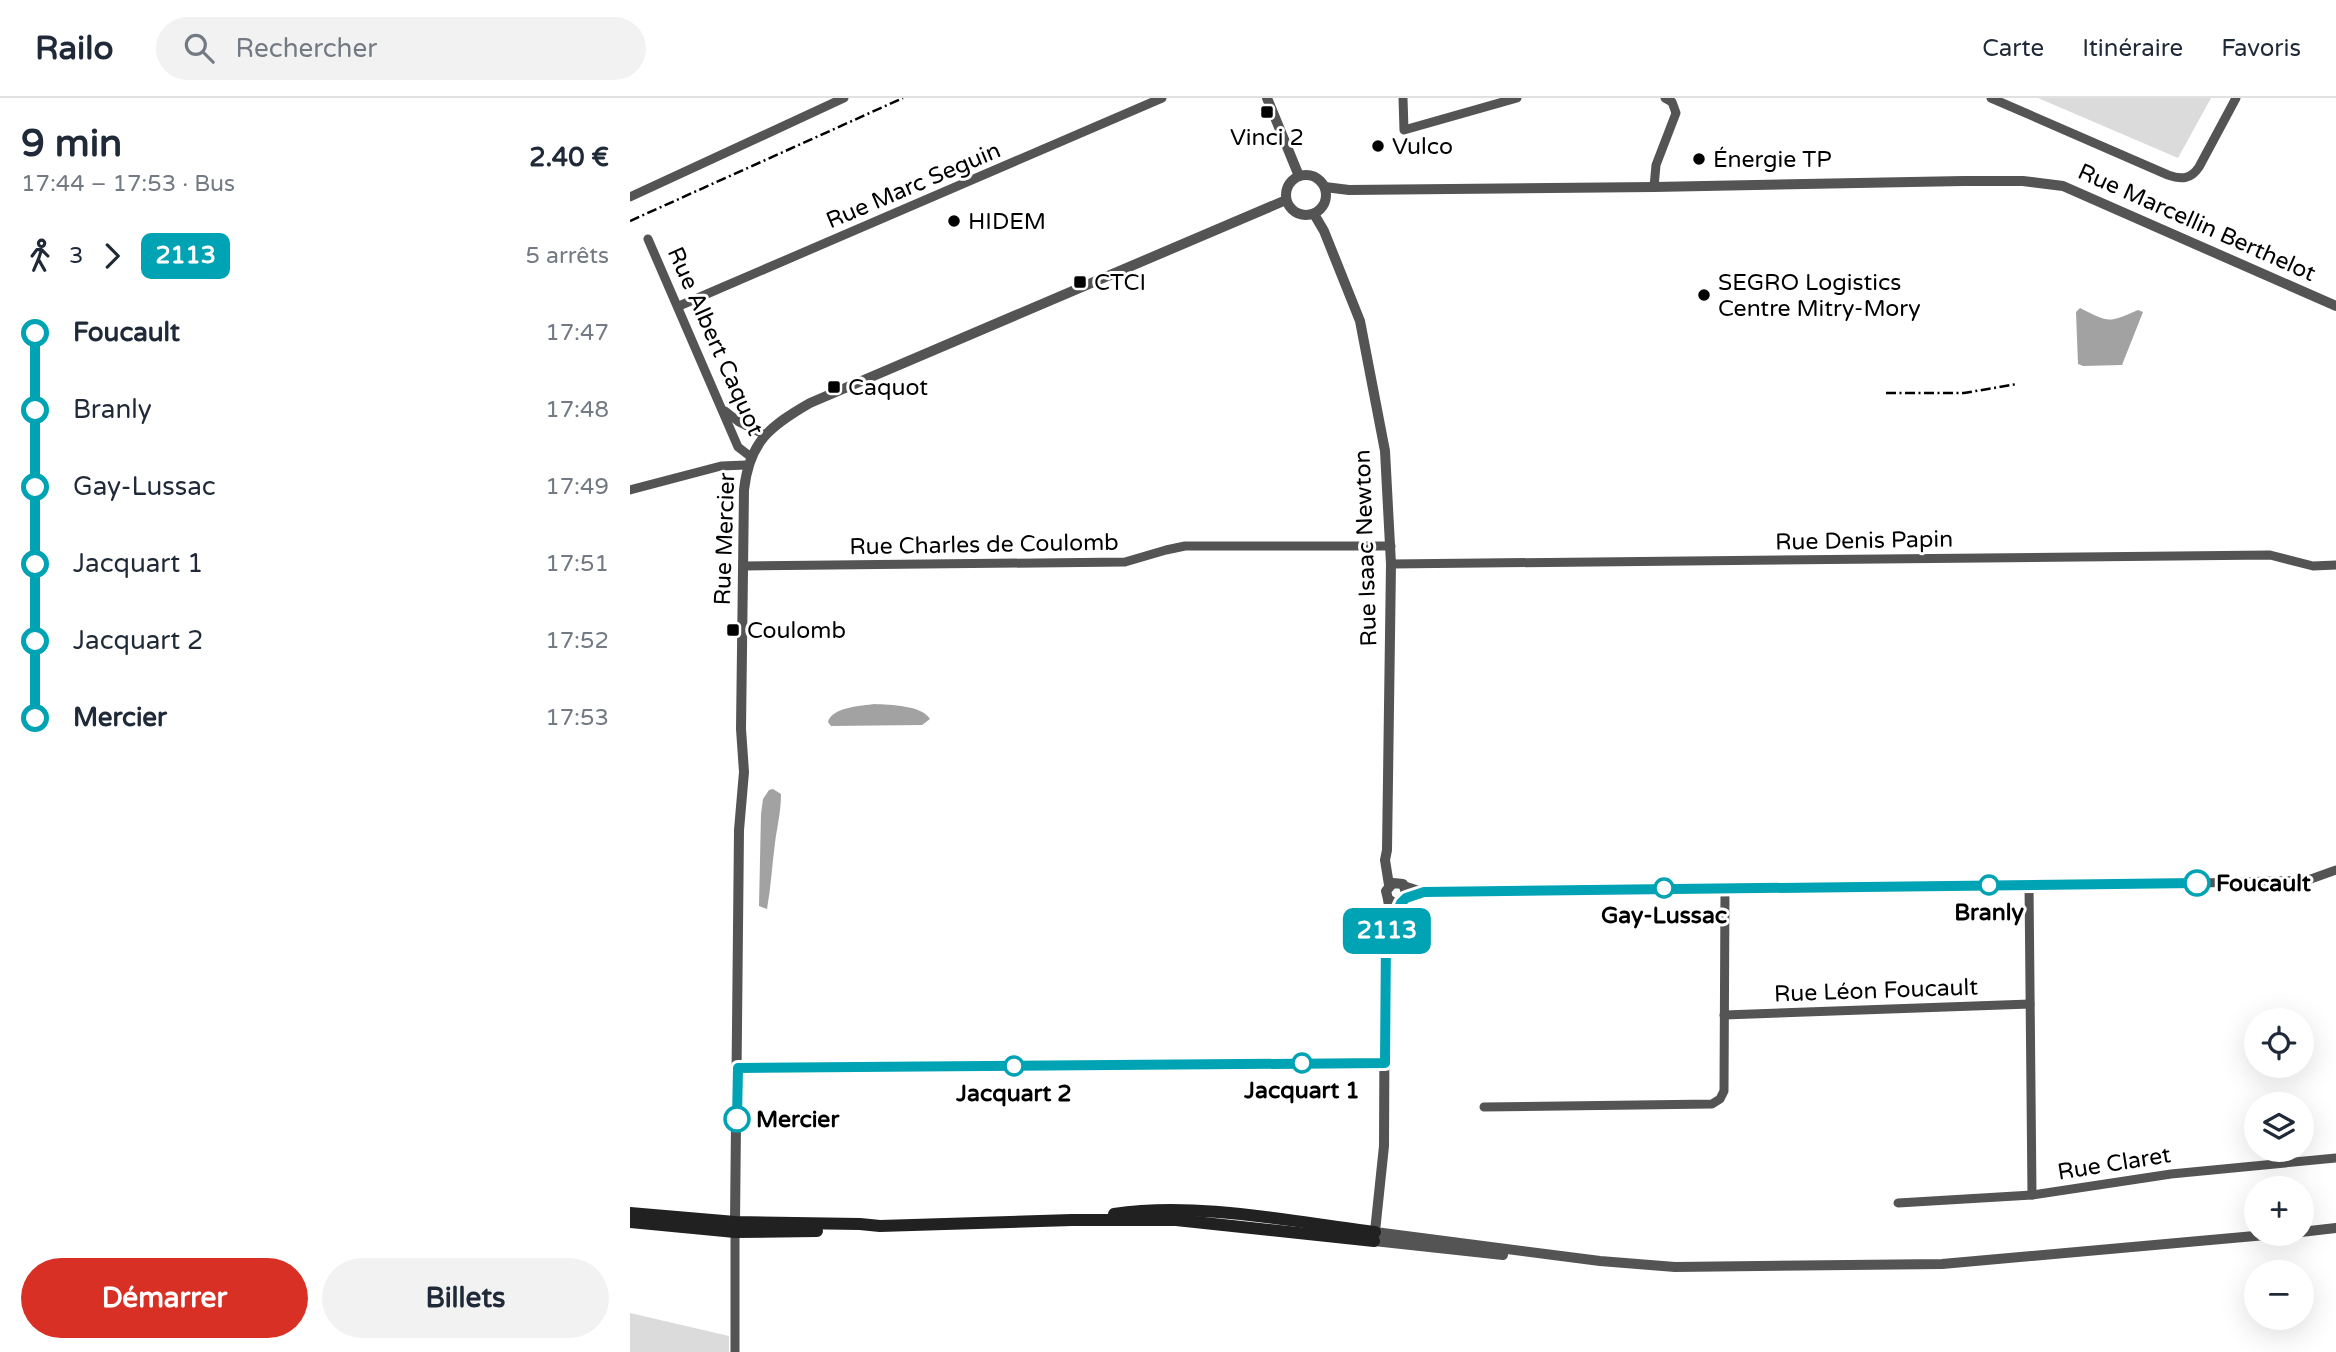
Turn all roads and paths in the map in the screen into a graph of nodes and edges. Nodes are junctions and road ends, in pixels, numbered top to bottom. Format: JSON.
{"nodes":[{"id":1,"x":844,"y":98,"type":"edge"},
{"id":2,"x":1162,"y":98,"type":"edge"},
{"id":3,"x":1267,"y":98,"type":"edge"},
{"id":4,"x":1404,"y":98,"type":"edge"},
{"id":5,"x":1517,"y":98,"type":"edge"},
{"id":6,"x":1665,"y":98,"type":"edge"},
{"id":7,"x":1991,"y":98,"type":"edge"},
{"id":8,"x":2236,"y":98,"type":"edge"},
{"id":9,"x":1299,"y":176,"type":"junction"},
{"id":10,"x":1325,"y":187,"type":"junction"},
{"id":11,"x":1654,"y":187,"type":"junction"},
{"id":12,"x":630,"y":197,"type":"edge"},
{"id":13,"x":1286,"y":200,"type":"junction"},
{"id":14,"x":1314,"y":214,"type":"junction"},
{"id":15,"x":648,"y":239,"type":"dead end"},
{"id":16,"x":679,"y":306,"type":"junction"},
{"id":17,"x":2336,"y":306,"type":"edge"},
{"id":18,"x":721,"y":408,"type":"junction"},
{"id":19,"x":765,"y":435,"type":"junction"},
{"id":20,"x":748,"y":461,"type":"junction"},
{"id":21,"x":630,"y":490,"type":"edge"},
{"id":22,"x":1391,"y":546,"type":"junction"},
{"id":23,"x":1391,"y":564,"type":"junction"},
{"id":24,"x":2336,"y":565,"type":"edge"},
{"id":25,"x":744,"y":566,"type":"junction"},
{"id":26,"x":1387,"y":850,"type":"junction"},
{"id":27,"x":2336,"y":870,"type":"edge"},
{"id":28,"x":2029,"y":884,"type":"junction"},
{"id":29,"x":1389,"y":885,"type":"junction"},
{"id":30,"x":1404,"y":885,"type":"junction"},
{"id":31,"x":1725,"y":888,"type":"junction"},
{"id":32,"x":1424,"y":892,"type":"junction"},
{"id":33,"x":1388,"y":899,"type":"junction"},
{"id":34,"x":1403,"y":901,"type":"junction"},
{"id":35,"x":1386,"y":935,"type":"junction"},
{"id":36,"x":2030,"y":1004,"type":"junction"},
{"id":37,"x":1724,"y":1015,"type":"junction"},
{"id":38,"x":1385,"y":1063,"type":"junction"},
{"id":39,"x":738,"y":1068,"type":"junction"},
{"id":40,"x":1484,"y":1107,"type":"dead end"},
{"id":41,"x":2336,"y":1158,"type":"edge"},
{"id":42,"x":2032,"y":1195,"type":"junction"},
{"id":43,"x":1898,"y":1203,"type":"dead end"},
{"id":44,"x":630,"y":1213,"type":"edge"},
{"id":45,"x":630,"y":1222,"type":"edge"},
{"id":46,"x":735,"y":1227,"type":"junction"},
{"id":47,"x":2336,"y":1228,"type":"edge"},
{"id":48,"x":2314,"y":1230,"type":"edge"},
{"id":49,"x":1375,"y":1237,"type":"junction"},
{"id":50,"x":2244,"y":1237,"type":"edge"},
{"id":51,"x":735,"y":1352,"type":"edge"}],
"edges":[{"from":1,"to":12,"type":"street"},
{"from":2,"to":16,"type":"street","name":"Rue Marc Seguin"},
{"from":3,"to":9,"type":"street"},
{"from":4,"to":5,"type":"street"},
{"from":6,"to":11,"type":"street"},
{"from":7,"to":8,"type":"street"},
{"from":9,"to":10,"type":"street"},
{"from":9,"to":13,"type":"street"},
{"from":10,"to":11,"type":"street","name":"Rue Marcellin Berthelot"},
{"from":10,"to":14,"type":"street"},
{"from":11,"to":17,"type":"street","name":"Rue Marcellin Berthelot"},
{"from":13,"to":14,"type":"street"},
{"from":13,"to":19,"type":"street","name":"Rue Mercier"},
{"from":14,"to":22,"type":"street","name":"Rue Isaac Newton"},
{"from":15,"to":16,"type":"street","name":"Rue Albert Caquot"},
{"from":16,"to":18,"type":"street","name":"Rue Albert Caquot"},
{"from":18,"to":19,"type":"street"},
{"from":18,"to":20,"type":"street","name":"Rue Albert Caquot"},
{"from":19,"to":20,"type":"street","name":"Rue Mercier"},
{"from":20,"to":21,"type":"street"},
{"from":20,"to":25,"type":"street","name":"Rue Mercier"},
{"from":22,"to":23,"type":"street","name":"Rue Isaac Newton"},
{"from":22,"to":25,"type":"street","name":"Rue Charles de Coulomb"},
{"from":23,"to":24,"type":"street","name":"Rue Denis Papin"},
{"from":23,"to":26,"type":"street","name":"Rue Isaac Newton"},
{"from":25,"to":39,"type":"street","name":"Rue Mercier"},
{"from":26,"to":29,"type":"street","name":"Rue Isaac Newton"},
{"from":26,"to":30,"type":"street","name":"Rue Isaac Newton"},
{"from":27,"to":28,"type":"street"},
{"from":28,"to":31,"type":"street"},
{"from":28,"to":36,"type":"street"},
{"from":29,"to":30,"type":"street"},
{"from":29,"to":33,"type":"street"},
{"from":30,"to":32,"type":"street"},
{"from":30,"to":34,"type":"street"},
{"from":31,"to":32,"type":"street"},
{"from":31,"to":37,"type":"street"},
{"from":32,"to":34,"type":"street"},
{"from":33,"to":34,"type":"street"},
{"from":33,"to":35,"type":"street"},
{"from":34,"to":35,"type":"street"},
{"from":35,"to":38,"type":"street"},
{"from":36,"to":37,"type":"street","name":"Rue Léon Foucault"},
{"from":36,"to":42,"type":"street"},
{"from":37,"to":40,"type":"street"},
{"from":38,"to":39,"type":"street"},
{"from":38,"to":49,"type":"street"},
{"from":39,"to":46,"type":"street","name":"Rue Mercier"},
{"from":41,"to":42,"type":"street","name":"Rue Claret"},
{"from":42,"to":43,"type":"street","name":"Rue Claret"},
{"from":44,"to":46,"type":"main road"},
{"from":45,"to":46,"type":"main road"},
{"from":46,"to":49,"type":"main road"},
{"from":46,"to":51,"type":"street"},
{"from":47,"to":48,"type":"street"},
{"from":49,"to":50,"type":"street"}]}
